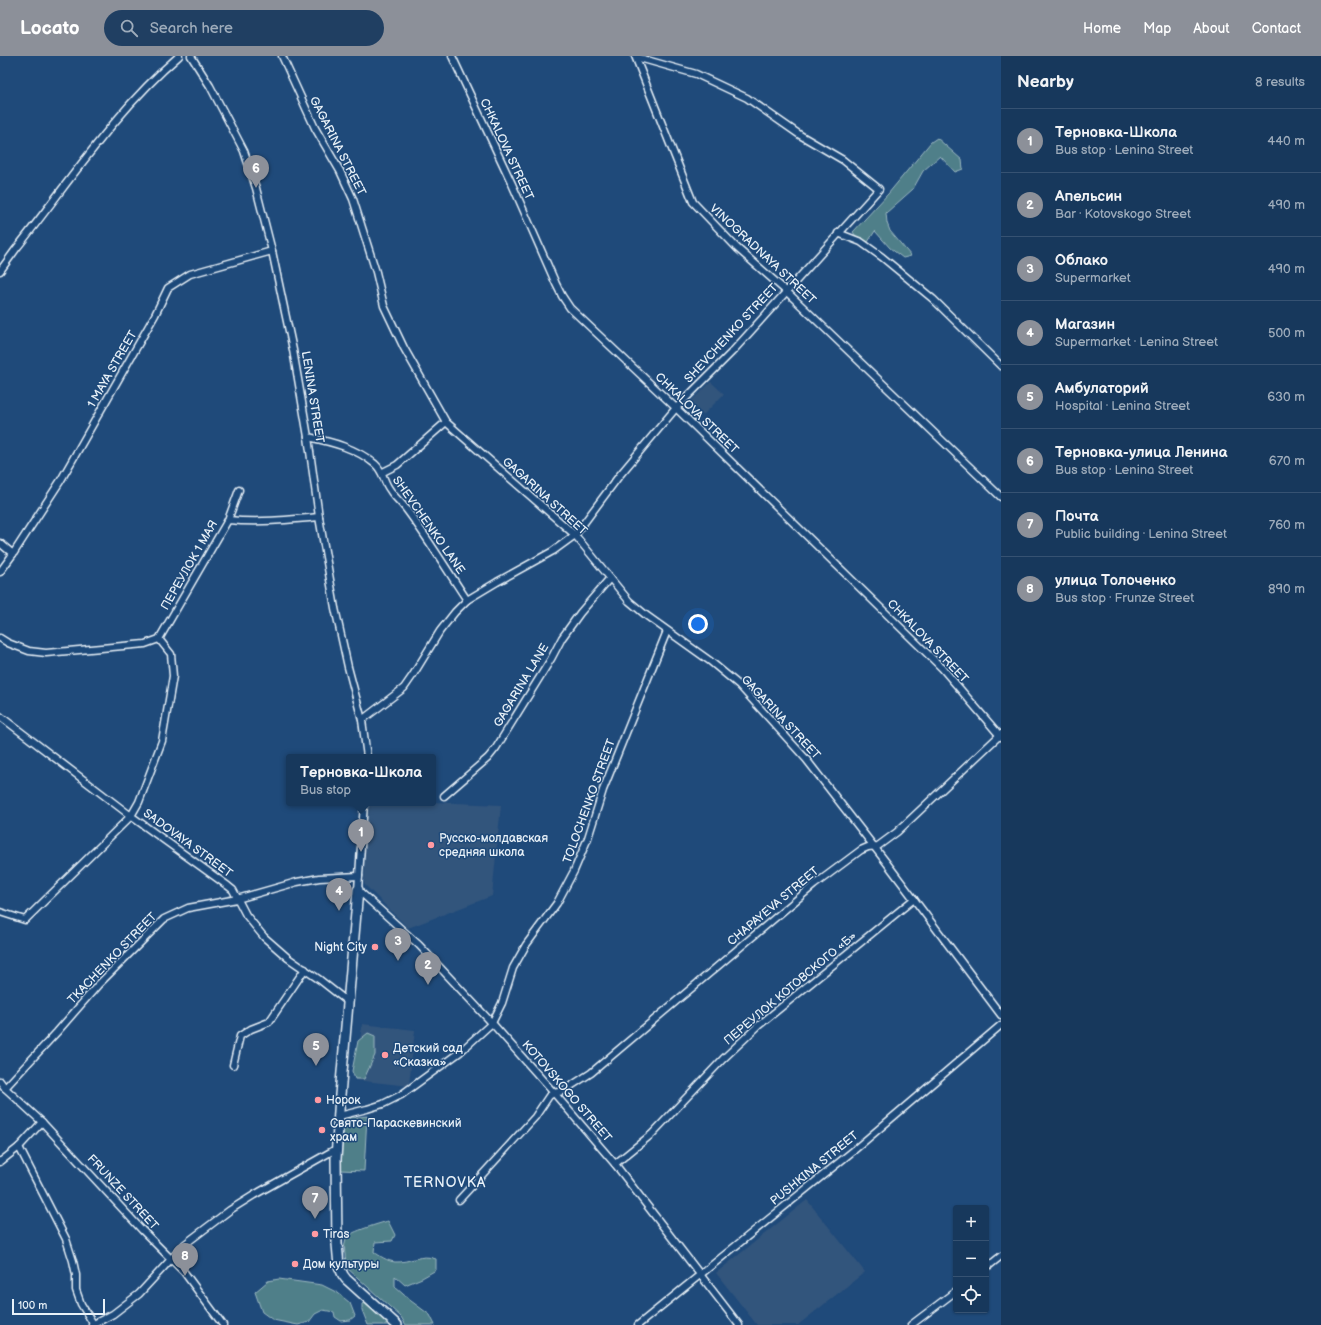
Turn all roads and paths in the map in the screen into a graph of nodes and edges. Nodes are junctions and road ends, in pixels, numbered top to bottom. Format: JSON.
{"nodes":[{"id":1,"x":179,"y":56,"type":"edge"},
{"id":2,"x":191,"y":56,"type":"edge"},
{"id":3,"x":282,"y":56,"type":"edge"},
{"id":4,"x":452,"y":56,"type":"edge"},
{"id":5,"x":635,"y":57,"type":"edge"},
{"id":6,"x":647,"y":60,"type":"junction"},
{"id":7,"x":641,"y":71,"type":"junction"},
{"id":8,"x":838,"y":233,"type":"junction"},
{"id":9,"x":272,"y":251,"type":"junction"},
{"id":10,"x":0,"y":271,"type":"edge"},
{"id":11,"x":786,"y":291,"type":"junction"},
{"id":12,"x":1001,"y":366,"type":"edge"},
{"id":13,"x":676,"y":408,"type":"junction"},
{"id":14,"x":446,"y":422,"type":"junction"},
{"id":15,"x":308,"y":437,"type":"junction"},
{"id":16,"x":383,"y":472,"type":"junction"},
{"id":17,"x":239,"y":490,"type":"dead end"},
{"id":18,"x":1001,"y":497,"type":"edge"},
{"id":19,"x":319,"y":517,"type":"junction"},
{"id":20,"x":228,"y":520,"type":"junction"},
{"id":21,"x":575,"y":535,"type":"junction"},
{"id":22,"x":0,"y":543,"type":"edge"},
{"id":23,"x":13,"y":554,"type":"junction"},
{"id":24,"x":0,"y":572,"type":"edge"},
{"id":25,"x":610,"y":578,"type":"junction"},
{"id":26,"x":467,"y":600,"type":"junction"},
{"id":27,"x":667,"y":631,"type":"junction"},
{"id":28,"x":0,"y":638,"type":"edge"},
{"id":29,"x":159,"y":639,"type":"junction"},
{"id":30,"x":0,"y":716,"type":"edge"},
{"id":31,"x":362,"y":720,"type":"junction"},
{"id":32,"x":1001,"y":735,"type":"edge"},
{"id":33,"x":367,"y":754,"type":"edge"},
{"id":34,"x":444,"y":796,"type":"dead end"},
{"id":35,"x":364,"y":806,"type":"edge"},
{"id":36,"x":131,"y":816,"type":"junction"},
{"id":37,"x":874,"y":847,"type":"junction"},
{"id":38,"x":359,"y":876,"type":"junction"},
{"id":39,"x":358,"y":890,"type":"junction"},
{"id":40,"x":237,"y":899,"type":"junction"},
{"id":41,"x":914,"y":899,"type":"junction"},
{"id":42,"x":0,"y":912,"type":"edge"},
{"id":43,"x":305,"y":969,"type":"junction"},
{"id":44,"x":348,"y":1002,"type":"junction"},
{"id":45,"x":1001,"y":1015,"type":"edge"},
{"id":46,"x":492,"y":1023,"type":"junction"},
{"id":47,"x":1001,"y":1025,"type":"edge"},
{"id":48,"x":233,"y":1065,"type":"dead end"},
{"id":49,"x":0,"y":1080,"type":"edge"},
{"id":50,"x":5,"y":1088,"type":"junction"},
{"id":51,"x":554,"y":1092,"type":"junction"},
{"id":52,"x":339,"y":1116,"type":"junction"},
{"id":53,"x":42,"y":1122,"type":"junction"},
{"id":54,"x":19,"y":1147,"type":"junction"},
{"id":55,"x":336,"y":1149,"type":"junction"},
{"id":56,"x":0,"y":1162,"type":"edge"},
{"id":57,"x":615,"y":1164,"type":"junction"},
{"id":58,"x":459,"y":1200,"type":"dead end"},
{"id":59,"x":1001,"y":1256,"type":"edge"},
{"id":60,"x":172,"y":1259,"type":"junction"},
{"id":61,"x":989,"y":1266,"type":"edge"},
{"id":62,"x":700,"y":1274,"type":"junction"},
{"id":63,"x":953,"y":1293,"type":"edge"},
{"id":64,"x":93,"y":1325,"type":"edge"},
{"id":65,"x":223,"y":1325,"type":"edge"},
{"id":66,"x":397,"y":1325,"type":"edge"},
{"id":67,"x":638,"y":1325,"type":"edge"},
{"id":68,"x":738,"y":1325,"type":"edge"},
{"id":69,"x":911,"y":1325,"type":"edge"}],
"edges":[{"from":1,"to":10,"type":"street"},
{"from":2,"to":9,"type":"street","name":"LENINA STREET"},
{"from":3,"to":14,"type":"street","name":"GAGARINA STREET"},
{"from":4,"to":13,"type":"street","name":"CHKALOVA STREET"},
{"from":5,"to":6,"type":"street"},
{"from":5,"to":7,"type":"street","name":"VINOGRADNAYA STREET"},
{"from":6,"to":7,"type":"street"},
{"from":6,"to":8,"type":"street","name":"SHEVCHENKO STREET"},
{"from":7,"to":11,"type":"street","name":"VINOGRADNAYA STREET"},
{"from":8,"to":11,"type":"street","name":"SHEVCHENKO STREET"},
{"from":8,"to":12,"type":"street"},
{"from":9,"to":15,"type":"street","name":"LENINA STREET"},
{"from":9,"to":23,"type":"street","name":"1 MAYA STREET"},
{"from":11,"to":13,"type":"street","name":"SHEVCHENKO STREET"},
{"from":11,"to":18,"type":"street","name":"VINOGRADNAYA STREET"},
{"from":13,"to":21,"type":"street","name":"SHEVCHENKO STREET"},
{"from":13,"to":32,"type":"street","name":"CHKALOVA STREET"},
{"from":14,"to":16,"type":"street"},
{"from":14,"to":21,"type":"street","name":"GAGARINA STREET"},
{"from":15,"to":16,"type":"street","name":"SHEVCHENKO LANE"},
{"from":15,"to":19,"type":"street","name":"LENINA STREET"},
{"from":16,"to":26,"type":"street","name":"SHEVCHENKO LANE"},
{"from":17,"to":20,"type":"street"},
{"from":19,"to":20,"type":"street","name":"ПЕРЕУЛОК 1 МАЯ"},
{"from":19,"to":31,"type":"street","name":"LENINA STREET"},
{"from":20,"to":29,"type":"street","name":"ПЕРЕУЛОК 1 МАЯ"},
{"from":21,"to":25,"type":"street","name":"GAGARINA STREET"},
{"from":21,"to":26,"type":"street","name":"SHEVCHENKO STREET"},
{"from":22,"to":23,"type":"street"},
{"from":23,"to":24,"type":"street","name":"1 MAYA STREET"},
{"from":25,"to":27,"type":"street","name":"GAGARINA STREET"},
{"from":25,"to":34,"type":"street","name":"GAGARINA LANE"},
{"from":26,"to":31,"type":"street","name":"SHEVCHENKO STREET"},
{"from":27,"to":37,"type":"street","name":"GAGARINA STREET"},
{"from":27,"to":46,"type":"street","name":"TOLOCHENKO STREET"},
{"from":28,"to":29,"type":"street"},
{"from":29,"to":36,"type":"street"},
{"from":30,"to":36,"type":"street","name":"SADOVAYA STREET"},
{"from":31,"to":33,"type":"street","name":"LENINA STREET"},
{"from":32,"to":37,"type":"street","name":"CHAPAYEVA STREET"},
{"from":35,"to":38,"type":"street"},
{"from":36,"to":40,"type":"street","name":"SADOVAYA STREET"},
{"from":36,"to":42,"type":"street"},
{"from":37,"to":41,"type":"street","name":"GAGARINA STREET"},
{"from":37,"to":51,"type":"street","name":"CHAPAYEVA STREET"},
{"from":38,"to":39,"type":"street"},
{"from":38,"to":40,"type":"street","name":"TKACHENKO STREET"},
{"from":39,"to":44,"type":"street"},
{"from":39,"to":46,"type":"street","name":"KOTOVSKOGO STREET"},
{"from":40,"to":43,"type":"street","name":"SADOVAYA STREET"},
{"from":40,"to":50,"type":"street","name":"TKACHENKO STREET"},
{"from":41,"to":45,"type":"street","name":"GAGARINA STREET"},
{"from":41,"to":57,"type":"street","name":"ПЕРЕУЛОК КОТОВСКОГО «Б»"},
{"from":43,"to":44,"type":"street","name":"SADOVAYA STREET"},
{"from":43,"to":48,"type":"street"},
{"from":44,"to":52,"type":"street"},
{"from":46,"to":51,"type":"street","name":"KOTOVSKOGO STREET"},
{"from":46,"to":52,"type":"street","name":"TOLOCHENKO STREET"},
{"from":47,"to":62,"type":"street","name":"PUSHKINA STREET"},
{"from":49,"to":50,"type":"street","name":"FRUNZE STREET"},
{"from":50,"to":53,"type":"street","name":"FRUNZE STREET"},
{"from":51,"to":57,"type":"street","name":"KOTOVSKOGO STREET"},
{"from":51,"to":58,"type":"street"},
{"from":52,"to":55,"type":"street"},
{"from":53,"to":54,"type":"street"},
{"from":53,"to":60,"type":"street","name":"FRUNZE STREET"},
{"from":54,"to":56,"type":"street"},
{"from":54,"to":64,"type":"street"},
{"from":55,"to":60,"type":"street"},
{"from":55,"to":66,"type":"street"},
{"from":57,"to":62,"type":"street","name":"KOTOVSKOGO STREET"},
{"from":59,"to":61,"type":"street"},
{"from":60,"to":64,"type":"street"},
{"from":60,"to":65,"type":"street","name":"FRUNZE STREET"},
{"from":62,"to":67,"type":"street","name":"PUSHKINA STREET"},
{"from":62,"to":68,"type":"street","name":"KOTOVSKOGO STREET"},
{"from":63,"to":69,"type":"street"}]}
